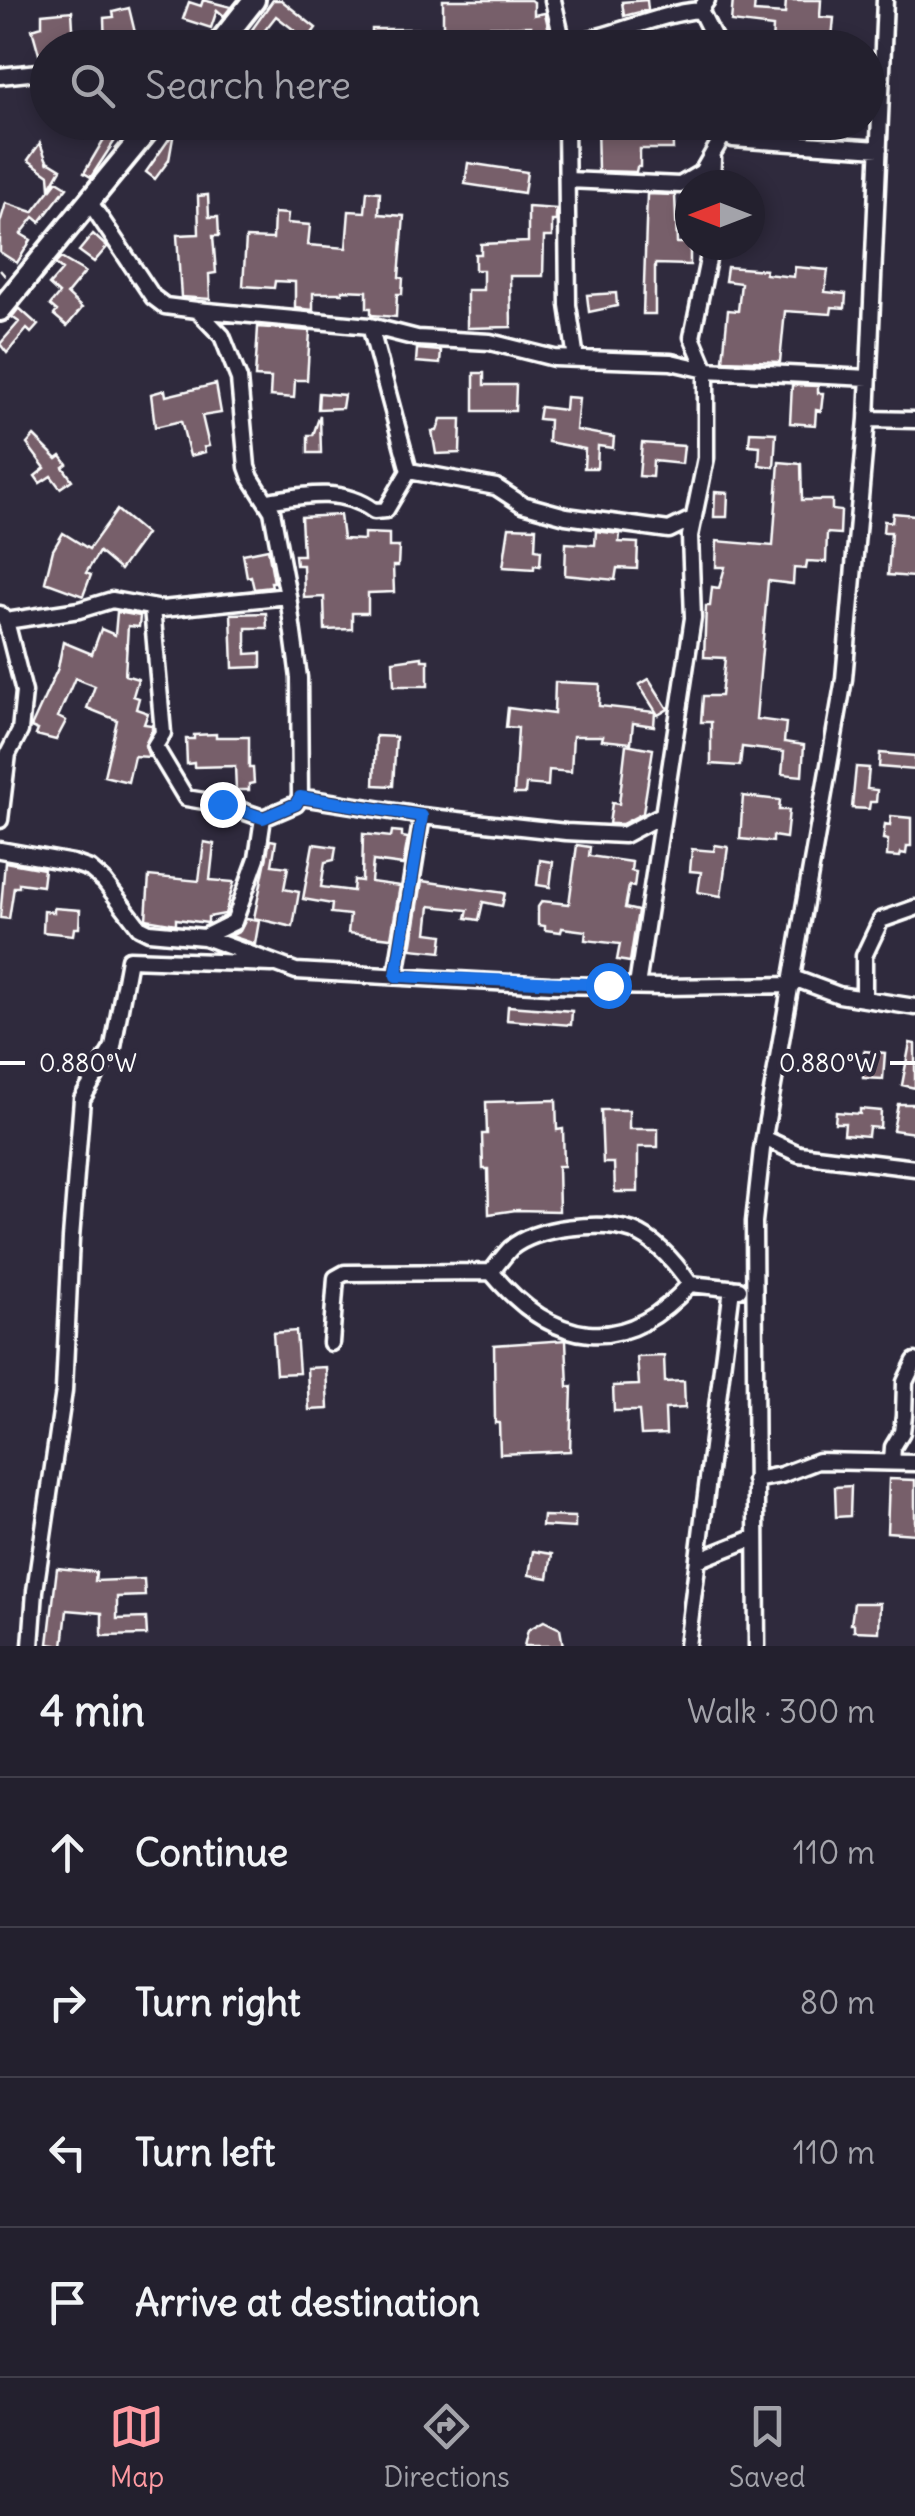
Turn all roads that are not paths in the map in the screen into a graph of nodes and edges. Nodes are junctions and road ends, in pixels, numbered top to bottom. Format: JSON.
{"nodes":[{"id":1,"x":254,"y":0,"type":"edge"},
{"id":2,"x":553,"y":0,"type":"edge"},
{"id":3,"x":884,"y":0,"type":"edge"},
{"id":4,"x":703,"y":5,"type":"edge"},
{"id":5,"x":230,"y":30,"type":"edge"},
{"id":6,"x":560,"y":30,"type":"edge"},
{"id":7,"x":626,"y":30,"type":"edge"},
{"id":8,"x":712,"y":30,"type":"edge"},
{"id":9,"x":883,"y":30,"type":"edge"},
{"id":10,"x":30,"y":73,"type":"edge"},
{"id":11,"x":0,"y":76,"type":"edge"},
{"id":12,"x":139,"y":140,"type":"edge"},
{"id":13,"x":567,"y":140,"type":"edge"},
{"id":14,"x":719,"y":140,"type":"edge"},
{"id":15,"x":746,"y":140,"type":"edge"},
{"id":16,"x":879,"y":140,"type":"edge"},
{"id":17,"x":879,"y":150,"type":"junction"},
{"id":18,"x":713,"y":157,"type":"junction"},
{"id":19,"x":713,"y":170,"type":"edge"},
{"id":20,"x":568,"y":180,"type":"junction"},
{"id":21,"x":90,"y":201,"type":"junction"},
{"id":22,"x":708,"y":260,"type":"edge"},
{"id":23,"x":0,"y":310,"type":"edge"},
{"id":24,"x":196,"y":310,"type":"junction"},
{"id":25,"x":370,"y":326,"type":"junction"},
{"id":26,"x":576,"y":359,"type":"junction"},
{"id":27,"x":706,"y":370,"type":"junction"},
{"id":28,"x":869,"y":378,"type":"junction"},
{"id":29,"x":867,"y":418,"type":"junction"},
{"id":30,"x":915,"y":420,"type":"edge"},
{"id":31,"x":408,"y":471,"type":"junction"},
{"id":32,"x":268,"y":500,"type":"junction"},
{"id":33,"x":694,"y":518,"type":"junction"},
{"id":34,"x":288,"y":596,"type":"junction"},
{"id":35,"x":152,"y":608,"type":"junction"},
{"id":36,"x":3,"y":617,"type":"edge"},
{"id":37,"x":300,"y":797,"type":"junction"},
{"id":38,"x":422,"y":816,"type":"junction"},
{"id":39,"x":660,"y":816,"type":"junction"},
{"id":40,"x":263,"y":818,"type":"junction"},
{"id":41,"x":0,"y":820,"type":"edge"},
{"id":42,"x":0,"y":850,"type":"edge"},
{"id":43,"x":915,"y":908,"type":"edge"},
{"id":44,"x":204,"y":936,"type":"junction"},
{"id":45,"x":272,"y":964,"type":"junction"},
{"id":46,"x":396,"y":976,"type":"junction"},
{"id":47,"x":792,"y":981,"type":"junction"},
{"id":48,"x":636,"y":986,"type":"junction"},
{"id":49,"x":864,"y":998,"type":"junction"},
{"id":50,"x":915,"y":1008,"type":"edge"},
{"id":51,"x":764,"y":1138,"type":"junction"},
{"id":52,"x":915,"y":1168,"type":"edge"},
{"id":53,"x":490,"y":1272,"type":"junction"},
{"id":54,"x":690,"y":1284,"type":"junction"},
{"id":55,"x":732,"y":1288,"type":"junction"},
{"id":56,"x":753,"y":1290,"type":"junction"},
{"id":57,"x":331,"y":1343,"type":"dead end"},
{"id":58,"x":915,"y":1361,"type":"edge"},
{"id":59,"x":892,"y":1462,"type":"junction"},
{"id":60,"x":915,"y":1463,"type":"edge"},
{"id":61,"x":755,"y":1480,"type":"junction"},
{"id":62,"x":756,"y":1538,"type":"junction"},
{"id":63,"x":698,"y":1560,"type":"junction"},
{"id":64,"x":31,"y":1646,"type":"edge"},
{"id":65,"x":687,"y":1646,"type":"edge"},
{"id":66,"x":757,"y":1646,"type":"edge"}],
"edges":[{"from":1,"to":5,"type":"main road"},
{"from":2,"to":6,"type":"street"},
{"from":3,"to":9,"type":"street"},
{"from":4,"to":7,"type":"street"},
{"from":4,"to":8,"type":"street"},
{"from":10,"to":11,"type":"street"},
{"from":12,"to":21,"type":"main road"},
{"from":13,"to":20,"type":"street"},
{"from":14,"to":18,"type":"street"},
{"from":15,"to":17,"type":"street"},
{"from":16,"to":17,"type":"street"},
{"from":17,"to":28,"type":"street"},
{"from":18,"to":19,"type":"street"},
{"from":18,"to":20,"type":"street"},
{"from":20,"to":26,"type":"street"},
{"from":21,"to":23,"type":"main road"},
{"from":21,"to":24,"type":"street"},
{"from":22,"to":27,"type":"street"},
{"from":24,"to":25,"type":"street"},
{"from":24,"to":32,"type":"street"},
{"from":25,"to":26,"type":"street"},
{"from":25,"to":31,"type":"street"},
{"from":26,"to":27,"type":"street"},
{"from":27,"to":28,"type":"street"},
{"from":27,"to":33,"type":"street"},
{"from":28,"to":29,"type":"street"},
{"from":29,"to":30,"type":"street"},
{"from":29,"to":47,"type":"street"},
{"from":31,"to":32,"type":"street"},
{"from":31,"to":33,"type":"street"},
{"from":32,"to":34,"type":"street"},
{"from":33,"to":39,"type":"street"},
{"from":34,"to":35,"type":"street"},
{"from":34,"to":37,"type":"street"},
{"from":35,"to":36,"type":"street"},
{"from":35,"to":40,"type":"street"},
{"from":36,"to":41,"type":"street"},
{"from":37,"to":38,"type":"street"},
{"from":37,"to":40,"type":"street"},
{"from":38,"to":39,"type":"street"},
{"from":38,"to":46,"type":"street"},
{"from":39,"to":48,"type":"street"},
{"from":40,"to":44,"type":"street"},
{"from":42,"to":44,"type":"street"},
{"from":43,"to":49,"type":"street"},
{"from":44,"to":45,"type":"street"},
{"from":45,"to":46,"type":"street"},
{"from":45,"to":64,"type":"street"},
{"from":46,"to":48,"type":"street"},
{"from":47,"to":48,"type":"street"},
{"from":47,"to":49,"type":"street"},
{"from":47,"to":51,"type":"street"},
{"from":49,"to":50,"type":"street"},
{"from":51,"to":52,"type":"street"},
{"from":51,"to":56,"type":"street"},
{"from":53,"to":54,"type":"street"},
{"from":53,"to":54,"type":"street"},
{"from":53,"to":57,"type":"street"},
{"from":54,"to":55,"type":"street"},
{"from":55,"to":56,"type":"street"},
{"from":55,"to":63,"type":"street"},
{"from":56,"to":61,"type":"street"},
{"from":58,"to":59,"type":"street"},
{"from":59,"to":60,"type":"street"},
{"from":59,"to":61,"type":"street"},
{"from":61,"to":62,"type":"street"},
{"from":62,"to":63,"type":"street"},
{"from":62,"to":66,"type":"street"},
{"from":63,"to":65,"type":"street"}]}
